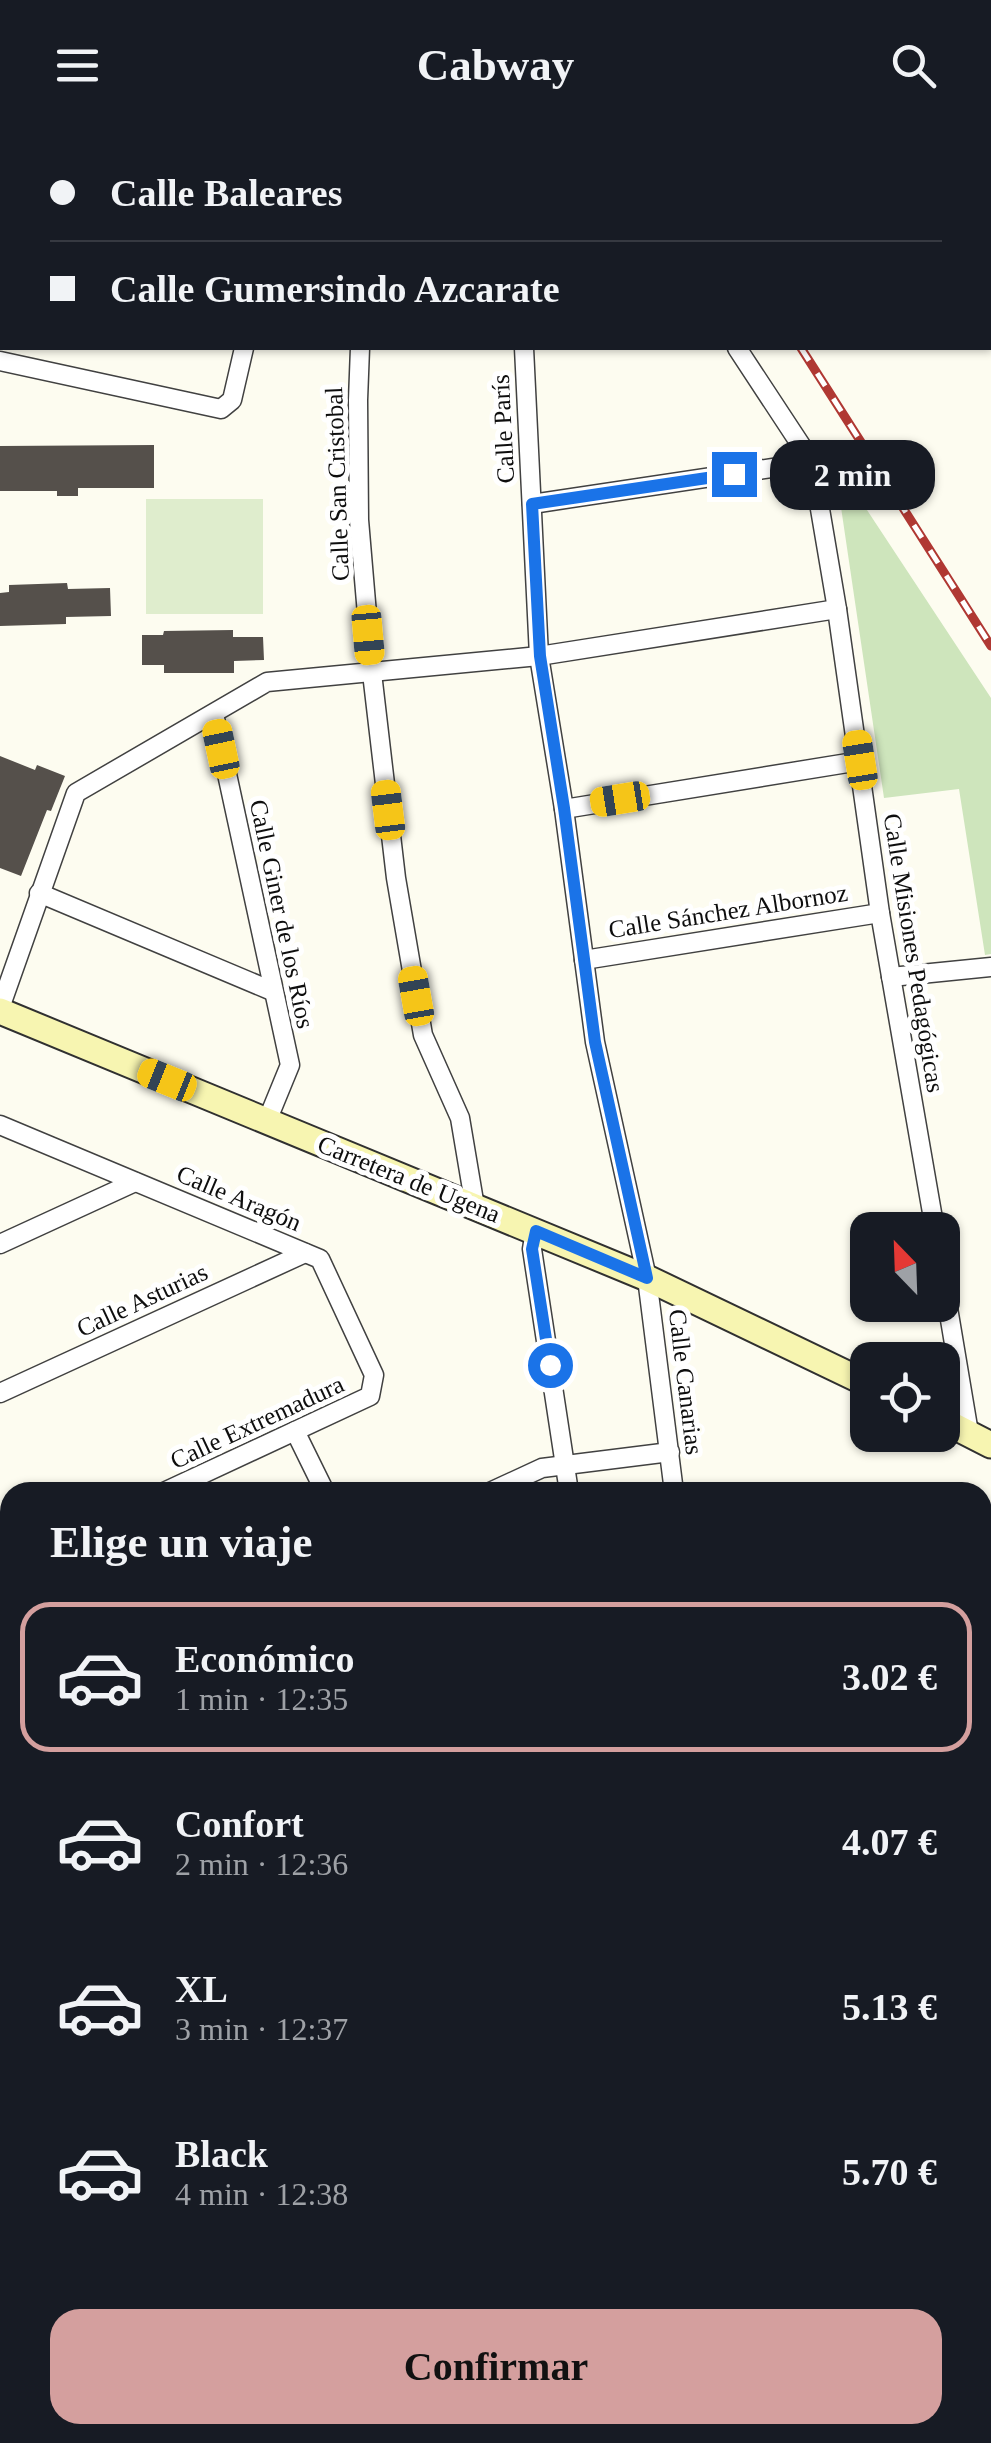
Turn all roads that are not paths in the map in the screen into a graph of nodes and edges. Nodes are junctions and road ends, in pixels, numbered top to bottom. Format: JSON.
{"nodes":[{"id":1,"x":244,"y":350,"type":"edge"},
{"id":2,"x":360,"y":350,"type":"edge"},
{"id":3,"x":529,"y":350,"type":"edge"},
{"id":4,"x":738,"y":350,"type":"edge"},
{"id":5,"x":0,"y":362,"type":"edge"},
{"id":6,"x":812,"y":462,"type":"junction"},
{"id":7,"x":532,"y":504,"type":"junction"},
{"id":8,"x":837,"y":609,"type":"junction"},
{"id":9,"x":540,"y":656,"type":"junction"},
{"id":10,"x":372,"y":673,"type":"junction"},
{"id":11,"x":214,"y":714,"type":"junction"},
{"id":12,"x":860,"y":760,"type":"junction"},
{"id":13,"x":564,"y":808,"type":"junction"},
{"id":14,"x":40,"y":893,"type":"junction"},
{"id":15,"x":880,"y":913,"type":"junction"},
{"id":16,"x":584,"y":960,"type":"junction"},
{"id":17,"x":991,"y":967,"type":"edge"},
{"id":18,"x":890,"y":977,"type":"junction"},
{"id":19,"x":272,"y":991,"type":"junction"},
{"id":20,"x":0,"y":1010,"type":"edge"},
{"id":21,"x":268,"y":1120,"type":"junction"},
{"id":22,"x":0,"y":1125,"type":"edge"},
{"id":23,"x":136,"y":1182,"type":"junction"},
{"id":24,"x":475,"y":1206,"type":"junction"},
{"id":25,"x":932,"y":1212,"type":"edge"},
{"id":26,"x":536,"y":1231,"type":"junction"},
{"id":27,"x":0,"y":1244,"type":"edge"},
{"id":28,"x":305,"y":1253,"type":"junction"},
{"id":29,"x":647,"y":1278,"type":"junction"},
{"id":30,"x":955,"y":1322,"type":"edge"},
{"id":31,"x":850,"y":1375,"type":"edge"},
{"id":32,"x":0,"y":1393,"type":"edge"},
{"id":33,"x":370,"y":1396,"type":"joint"},
{"id":34,"x":960,"y":1429,"type":"edge"},
{"id":35,"x":295,"y":1431,"type":"junction"},
{"id":36,"x":985,"y":1442,"type":"edge"},
{"id":37,"x":670,"y":1452,"type":"junction"},
{"id":38,"x":565,"y":1464,"type":"junction"},
{"id":39,"x":185,"y":1482,"type":"edge"},
{"id":40,"x":320,"y":1482,"type":"edge"},
{"id":41,"x":512,"y":1482,"type":"edge"},
{"id":42,"x":568,"y":1482,"type":"edge"},
{"id":43,"x":673,"y":1482,"type":"edge"}],
"edges":[{"from":1,"to":5,"type":"street"},
{"from":2,"to":10,"type":"street","name":"Calle San Cristobal"},
{"from":3,"to":7,"type":"street","name":"Calle París"},
{"from":4,"to":6,"type":"street","name":"Calle Misiones Pedagógicas"},
{"from":6,"to":7,"type":"street"},
{"from":6,"to":8,"type":"street","name":"Calle Misiones Pedagógicas"},
{"from":7,"to":9,"type":"street","name":"Calle París"},
{"from":8,"to":9,"type":"street"},
{"from":8,"to":12,"type":"street","name":"Calle Misiones Pedagógicas"},
{"from":9,"to":10,"type":"street"},
{"from":9,"to":13,"type":"street","name":"Calle París"},
{"from":10,"to":11,"type":"street"},
{"from":10,"to":24,"type":"street","name":"Calle San Cristobal"},
{"from":11,"to":14,"type":"street"},
{"from":11,"to":19,"type":"street","name":"Calle Giner de los Ríos"},
{"from":12,"to":13,"type":"street"},
{"from":12,"to":15,"type":"street","name":"Calle Misiones Pedagógicas"},
{"from":13,"to":16,"type":"street","name":"Calle París"},
{"from":14,"to":19,"type":"street"},
{"from":14,"to":20,"type":"street"},
{"from":15,"to":16,"type":"street","name":"Calle Sánchez Albornoz"},
{"from":15,"to":18,"type":"street","name":"Calle Misiones Pedagógicas"},
{"from":16,"to":29,"type":"street","name":"Calle París"},
{"from":17,"to":18,"type":"street"},
{"from":18,"to":25,"type":"street","name":"Calle Misiones Pedagógicas"},
{"from":19,"to":21,"type":"street","name":"Calle Giner de los Ríos"},
{"from":20,"to":21,"type":"main road","name":"Carretera de Ugena"},
{"from":21,"to":24,"type":"main road","name":"Carretera de Ugena"},
{"from":22,"to":23,"type":"street","name":"Calle Aragón"},
{"from":23,"to":27,"type":"street"},
{"from":23,"to":28,"type":"street","name":"Calle Aragón"},
{"from":24,"to":26,"type":"main road","name":"Carretera de Ugena"},
{"from":26,"to":29,"type":"main road","name":"Carretera de Ugena"},
{"from":26,"to":38,"type":"street"},
{"from":28,"to":32,"type":"street","name":"Calle Asturias"},
{"from":28,"to":33,"type":"street","name":"Calle Aragón"},
{"from":29,"to":31,"type":"main road","name":"Carretera de Ugena"},
{"from":29,"to":37,"type":"street","name":"Calle Canarias"},
{"from":30,"to":36,"type":"street"},
{"from":33,"to":35,"type":"street","name":"Calle Extremadura"},
{"from":34,"to":36,"type":"main road"},
{"from":35,"to":39,"type":"street","name":"Calle Extremadura"},
{"from":35,"to":40,"type":"street"},
{"from":37,"to":38,"type":"street"},
{"from":37,"to":43,"type":"street","name":"Calle Canarias"},
{"from":38,"to":41,"type":"street"},
{"from":38,"to":42,"type":"street"}]}
